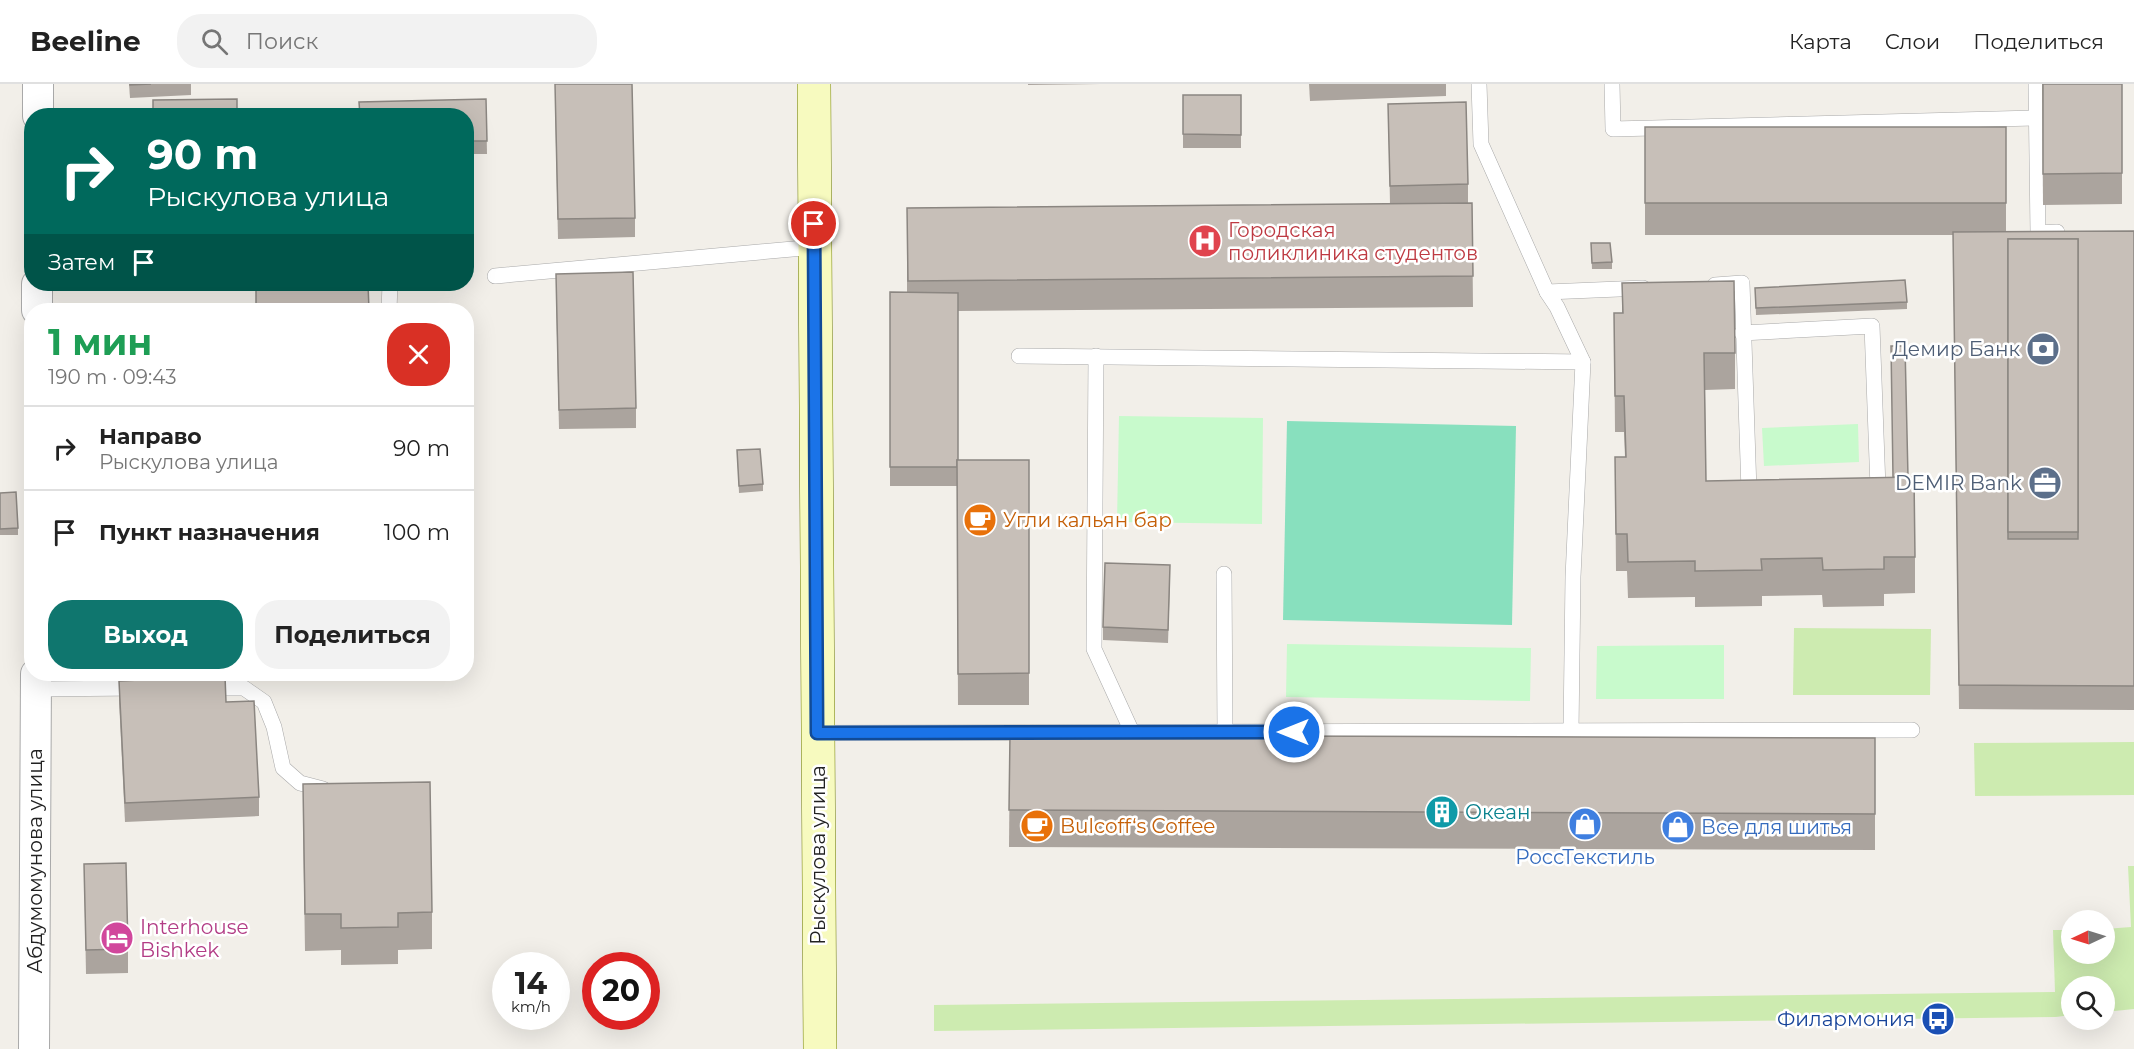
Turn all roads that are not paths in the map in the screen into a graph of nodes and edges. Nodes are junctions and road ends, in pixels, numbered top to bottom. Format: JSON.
{"nodes":[{"id":1,"x":38,"y":84,"type":"edge"},
{"id":2,"x":813,"y":84,"type":"edge"},
{"id":3,"x":1479,"y":84,"type":"edge"},
{"id":4,"x":1612,"y":84,"type":"edge"},
{"id":5,"x":2036,"y":84,"type":"edge"},
{"id":6,"x":38,"y":108,"type":"edge"},
{"id":7,"x":2037,"y":118,"type":"junction"},
{"id":8,"x":2070,"y":232,"type":"edge"},
{"id":9,"x":815,"y":247,"type":"junction"},
{"id":10,"x":495,"y":276,"type":"dead end"},
{"id":11,"x":1706,"y":285,"type":"edge"},
{"id":12,"x":1658,"y":287,"type":"edge"},
{"id":13,"x":1547,"y":292,"type":"junction"},
{"id":14,"x":1742,"y":333,"type":"junction"},
{"id":15,"x":1019,"y":356,"type":"dead end"},
{"id":16,"x":1096,"y":356,"type":"junction"},
{"id":17,"x":1583,"y":362,"type":"junction"},
{"id":18,"x":1855,"y":489,"type":"edge"},
{"id":19,"x":1772,"y":491,"type":"edge"},
{"id":20,"x":1224,"y":574,"type":"dead end"},
{"id":21,"x":36,"y":681,"type":"edge"},
{"id":22,"x":150,"y":688,"type":"edge"},
{"id":23,"x":197,"y":688,"type":"edge"},
{"id":24,"x":1912,"y":730,"type":"dead end"},
{"id":25,"x":1571,"y":731,"type":"junction"},
{"id":26,"x":1132,"y":732,"type":"junction"},
{"id":27,"x":1225,"y":732,"type":"junction"},
{"id":28,"x":817,"y":733,"type":"junction"},
{"id":29,"x":335,"y":792,"type":"edge"},
{"id":30,"x":34,"y":1049,"type":"edge"},
{"id":31,"x":820,"y":1049,"type":"edge"}],
"edges":[{"from":1,"to":6,"type":"street"},
{"from":2,"to":9,"type":"street","name":"Рыскулова улица"},
{"from":3,"to":13,"type":"lane"},
{"from":4,"to":7,"type":"lane"},
{"from":5,"to":7,"type":"lane"},
{"from":7,"to":8,"type":"lane"},
{"from":9,"to":10,"type":"lane"},
{"from":9,"to":28,"type":"street","name":"Рыскулова улица"},
{"from":11,"to":14,"type":"lane"},
{"from":12,"to":13,"type":"lane"},
{"from":13,"to":17,"type":"lane"},
{"from":14,"to":18,"type":"lane"},
{"from":14,"to":19,"type":"lane"},
{"from":15,"to":16,"type":"lane"},
{"from":16,"to":17,"type":"lane"},
{"from":16,"to":26,"type":"lane"},
{"from":17,"to":25,"type":"lane"},
{"from":20,"to":27,"type":"lane"},
{"from":21,"to":22,"type":"lane"},
{"from":21,"to":30,"type":"street","name":"Абдумомунова улица"},
{"from":23,"to":29,"type":"lane"},
{"from":24,"to":25,"type":"lane"},
{"from":25,"to":27,"type":"lane"},
{"from":26,"to":27,"type":"lane"},
{"from":26,"to":28,"type":"lane"},
{"from":28,"to":31,"type":"street","name":"Рыскулова улица"}]}
